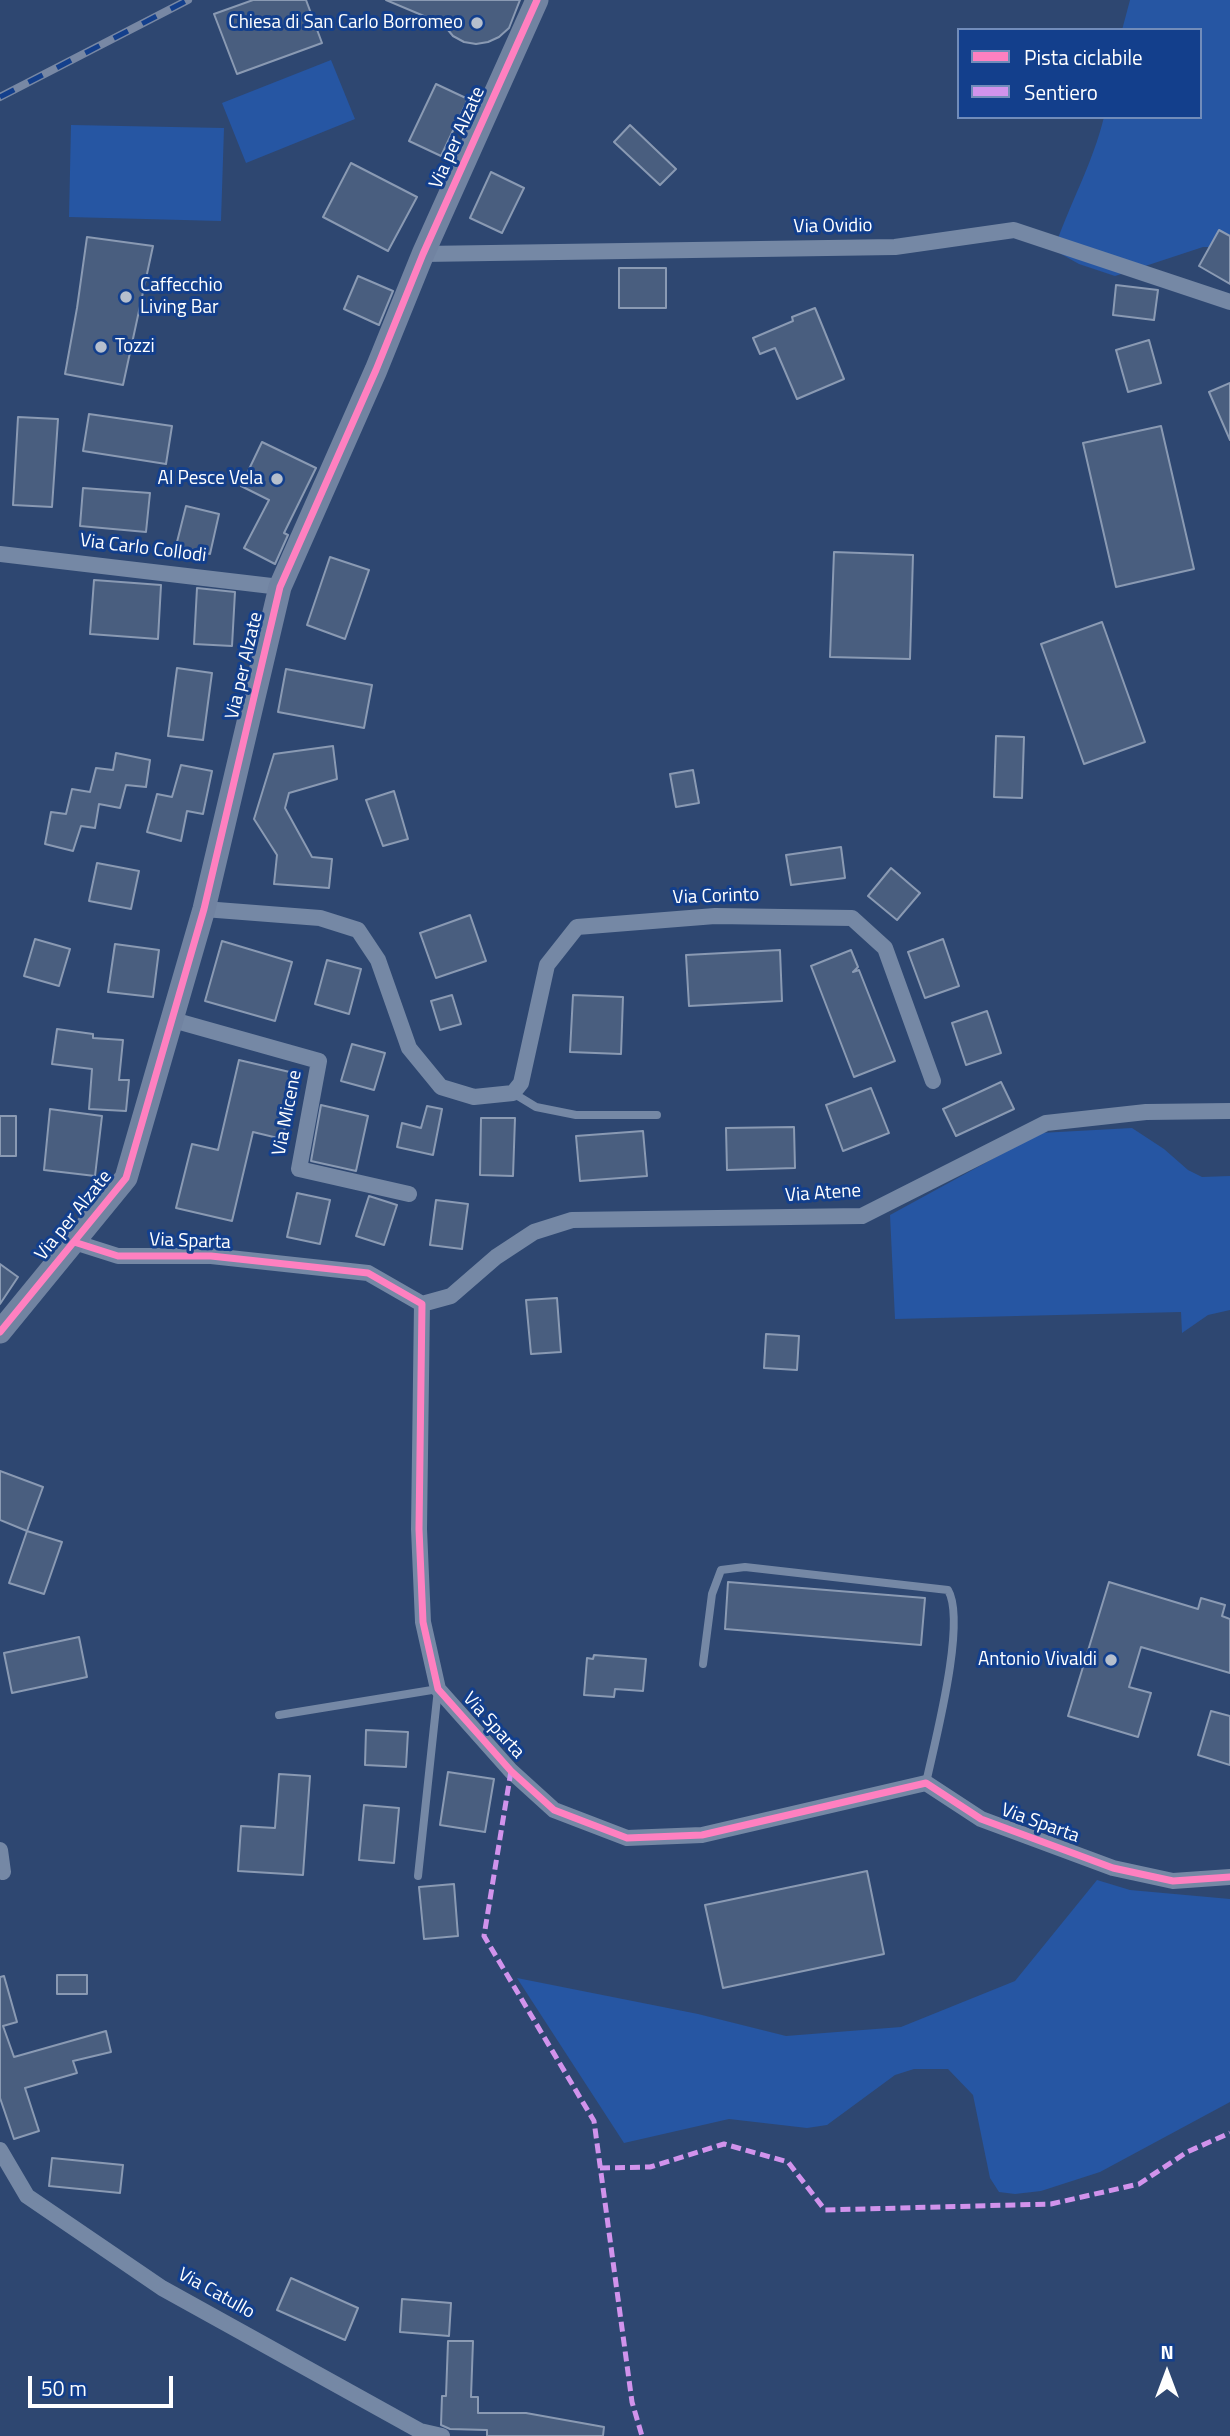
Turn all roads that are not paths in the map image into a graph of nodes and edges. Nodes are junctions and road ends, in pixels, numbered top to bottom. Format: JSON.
{"nodes":[{"id":1,"x":537,"y":0,"type":"edge"},
{"id":2,"x":423,"y":254,"type":"junction"},
{"id":3,"x":1230,"y":302,"type":"edge"},
{"id":4,"x":0,"y":554,"type":"edge"},
{"id":5,"x":280,"y":587,"type":"junction"},
{"id":6,"x":204,"y":909,"type":"junction"},
{"id":7,"x":173,"y":1020,"type":"junction"},
{"id":8,"x":933,"y":1081,"type":"dead end"},
{"id":9,"x":513,"y":1093,"type":"junction"},
{"id":10,"x":1230,"y":1111,"type":"edge"},
{"id":11,"x":657,"y":1115,"type":"dead end"},
{"id":12,"x":409,"y":1194,"type":"dead end"},
{"id":13,"x":74,"y":1242,"type":"junction"},
{"id":14,"x":422,"y":1304,"type":"junction"},
{"id":15,"x":0,"y":1332,"type":"edge"},
{"id":16,"x":703,"y":1664,"type":"dead end"},
{"id":17,"x":438,"y":1689,"type":"junction"},
{"id":18,"x":279,"y":1715,"type":"dead end"},
{"id":19,"x":926,"y":1783,"type":"junction"},
{"id":20,"x":0,"y":1850,"type":"edge"},
{"id":21,"x":3,"y":1872,"type":"dead end"},
{"id":22,"x":1227,"y":1874,"type":"edge"},
{"id":23,"x":418,"y":1876,"type":"dead end"},
{"id":24,"x":0,"y":2150,"type":"edge"},
{"id":25,"x":442,"y":2436,"type":"edge"}],
"edges":[{"from":1,"to":2,"type":"street","name":"Via per Alzate"},
{"from":2,"to":3,"type":"street","name":"Via Ovidio"},
{"from":2,"to":5,"type":"street","name":"Via per Alzate"},
{"from":4,"to":5,"type":"street","name":"Via Carlo Collodi"},
{"from":5,"to":6,"type":"street","name":"Via per Alzate"},
{"from":6,"to":7,"type":"street","name":"Via per Alzate"},
{"from":6,"to":9,"type":"street"},
{"from":7,"to":12,"type":"street","name":"Via Micene"},
{"from":7,"to":13,"type":"street","name":"Via per Alzate"},
{"from":8,"to":9,"type":"street","name":"Via Corinto"},
{"from":9,"to":11,"type":"lane"},
{"from":10,"to":14,"type":"street","name":"Via Atene"},
{"from":13,"to":14,"type":"street","name":"Via Sparta"},
{"from":13,"to":15,"type":"street","name":"Via per Alzate"},
{"from":14,"to":17,"type":"street","name":"Via Sparta"},
{"from":16,"to":19,"type":"lane"},
{"from":17,"to":18,"type":"lane","name":"Via Sparta"},
{"from":17,"to":19,"type":"street","name":"Via Sparta"},
{"from":17,"to":23,"type":"lane","name":"Via Sparta"},
{"from":19,"to":22,"type":"street","name":"Via Sparta"},
{"from":20,"to":21,"type":"street"},
{"from":24,"to":25,"type":"street","name":"Via Catullo"}]}
